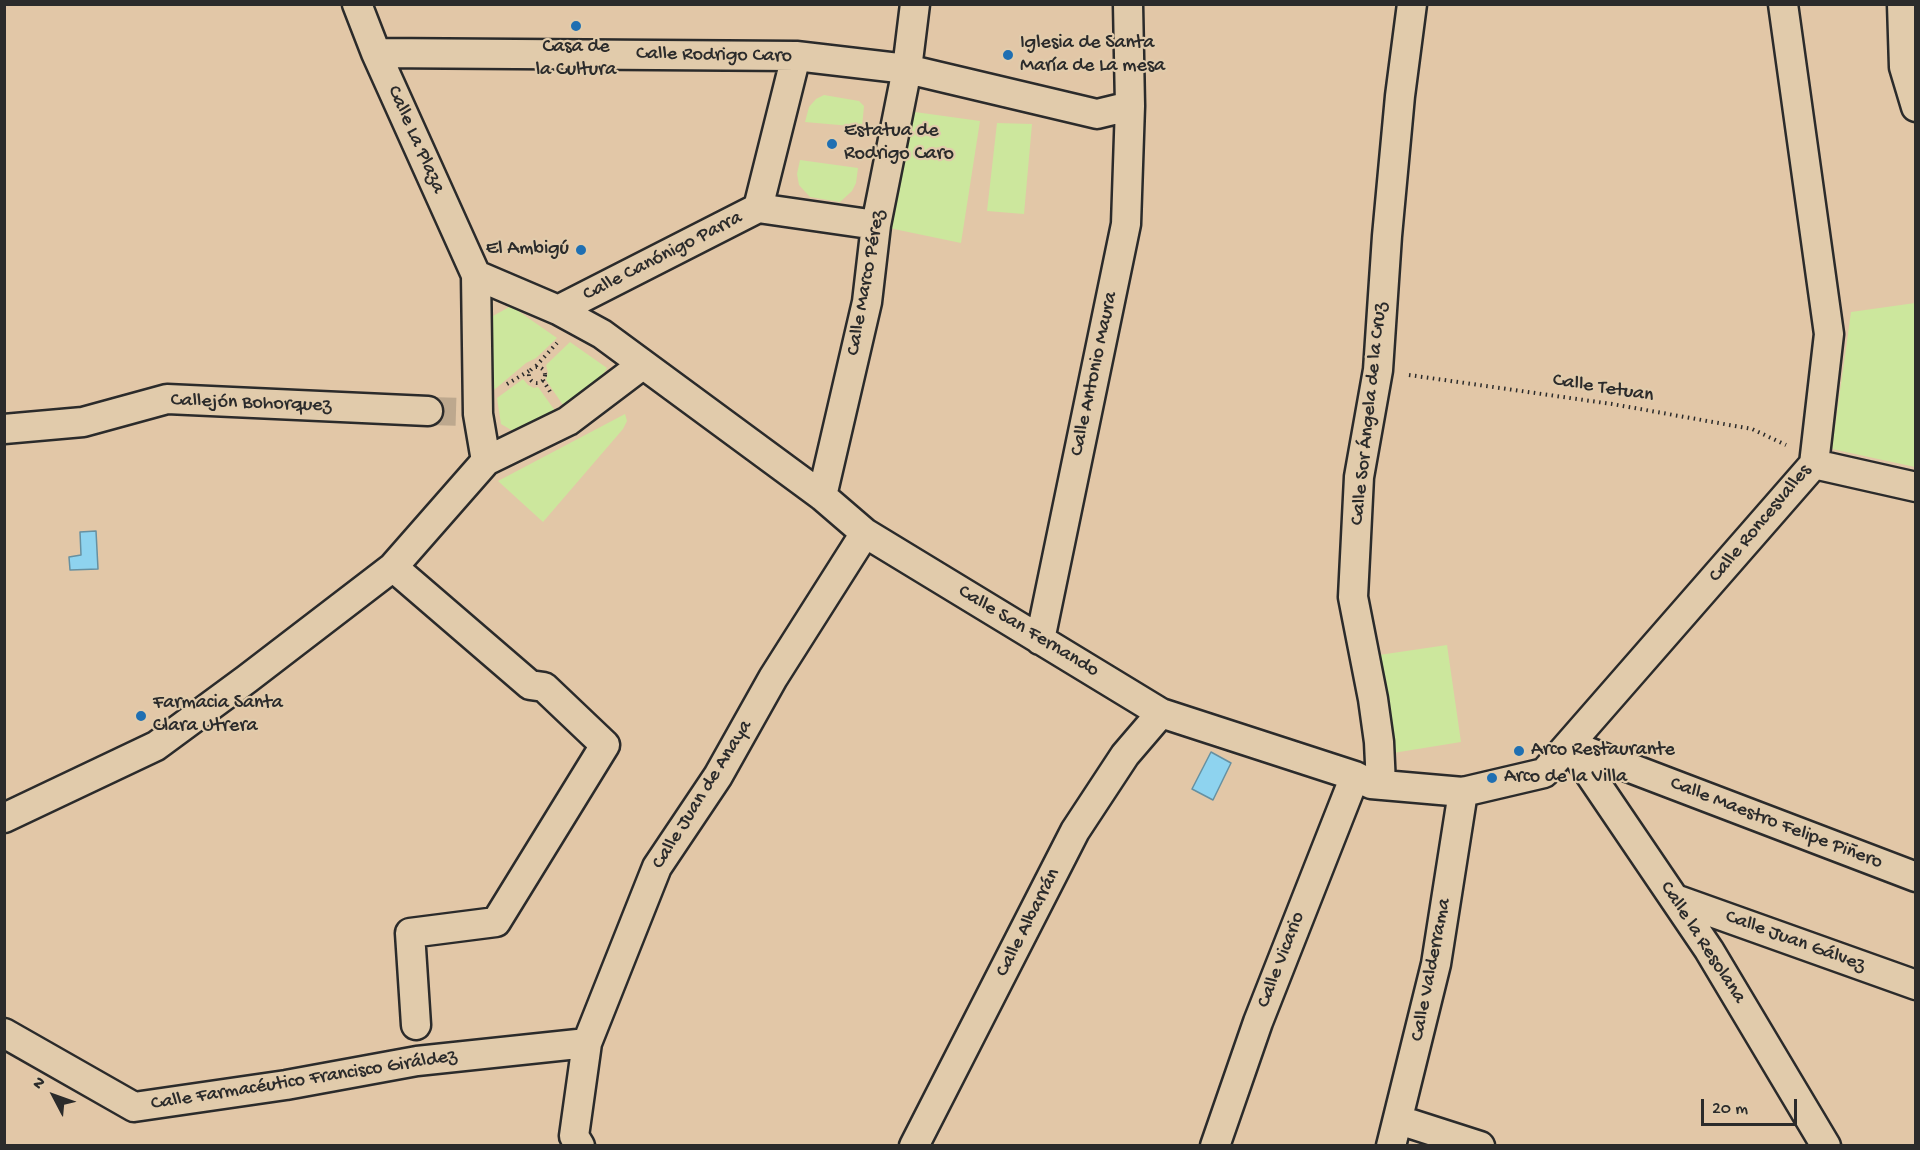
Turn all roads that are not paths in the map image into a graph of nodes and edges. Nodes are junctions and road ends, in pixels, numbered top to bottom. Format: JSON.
{"nodes":[{"id":1,"x":357,"y":4,"type":"edge"},
{"id":2,"x":915,"y":4,"type":"edge"},
{"id":3,"x":1128,"y":4,"type":"edge"},
{"id":4,"x":1412,"y":4,"type":"edge"},
{"id":5,"x":1783,"y":4,"type":"edge"},
{"id":6,"x":1902,"y":4,"type":"edge"},
{"id":7,"x":376,"y":53,"type":"junction"},
{"id":8,"x":796,"y":56,"type":"junction"},
{"id":9,"x":907,"y":69,"type":"junction"},
{"id":10,"x":1915,"y":103,"type":"edge"},
{"id":11,"x":1130,"y":106,"type":"junction"},
{"id":12,"x":758,"y":208,"type":"junction"},
{"id":13,"x":876,"y":225,"type":"junction"},
{"id":14,"x":476,"y":275,"type":"junction"},
{"id":15,"x":558,"y":310,"type":"junction"},
{"id":16,"x":642,"y":365,"type":"junction"},
{"id":17,"x":428,"y":411,"type":"tunnel mouth"},
{"id":18,"x":4,"y":429,"type":"edge"},
{"id":19,"x":486,"y":461,"type":"junction"},
{"id":20,"x":1814,"y":464,"type":"junction"},
{"id":21,"x":1916,"y":487,"type":"edge"},
{"id":22,"x":822,"y":496,"type":"junction"},
{"id":23,"x":865,"y":534,"type":"junction"},
{"id":24,"x":393,"y":567,"type":"junction"},
{"id":25,"x":1040,"y":640,"type":"junction"},
{"id":26,"x":1161,"y":713,"type":"junction"},
{"id":27,"x":1570,"y":745,"type":"junction"},
{"id":28,"x":1368,"y":781,"type":"junction"},
{"id":29,"x":1463,"y":792,"type":"junction"},
{"id":30,"x":4,"y":818,"type":"edge"},
{"id":31,"x":1916,"y":877,"type":"edge"},
{"id":32,"x":1675,"y":899,"type":"junction"},
{"id":33,"x":1916,"y":985,"type":"edge"},
{"id":34,"x":4,"y":1033,"type":"edge"},
{"id":35,"x":587,"y":1043,"type":"junction"},
{"id":36,"x":417,"y":1046,"type":"junction"},
{"id":37,"x":1395,"y":1133,"type":"edge"},
{"id":38,"x":580,"y":1146,"type":"edge"},
{"id":39,"x":914,"y":1146,"type":"edge"},
{"id":40,"x":1215,"y":1146,"type":"edge"},
{"id":41,"x":1480,"y":1146,"type":"edge"},
{"id":42,"x":1826,"y":1146,"type":"edge"}],
"edges":[{"from":1,"to":7,"type":"street","name":"Calle La Plaza"},
{"from":2,"to":9,"type":"street","name":"Calle Marco Pérez"},
{"from":3,"to":11,"type":"street","name":"Calle Antonio Maura"},
{"from":4,"to":28,"type":"street","name":"Calle Sor Ángela de la Cruz"},
{"from":5,"to":20,"type":"street","name":"Calle Roncesvalles"},
{"from":6,"to":10,"type":"street"},
{"from":7,"to":8,"type":"street","name":"Calle Rodrigo Caro"},
{"from":7,"to":14,"type":"street","name":"Calle La Plaza"},
{"from":8,"to":9,"type":"street","name":"Calle Rodrigo Caro"},
{"from":8,"to":12,"type":"street"},
{"from":9,"to":11,"type":"street","name":"Calle Rodrigo Caro"},
{"from":9,"to":13,"type":"street","name":"Calle Marco Pérez"},
{"from":11,"to":25,"type":"street","name":"Calle Antonio Maura"},
{"from":12,"to":13,"type":"street","name":"Calle Canónigo Parra"},
{"from":12,"to":15,"type":"street","name":"Calle Canónigo Parra"},
{"from":13,"to":22,"type":"street","name":"Calle Marco Pérez"},
{"from":14,"to":15,"type":"street","name":"Calle San Fernando"},
{"from":14,"to":19,"type":"street"},
{"from":15,"to":16,"type":"street","name":"Calle San Fernando"},
{"from":16,"to":19,"type":"street"},
{"from":16,"to":22,"type":"street","name":"Calle San Fernando"},
{"from":17,"to":18,"type":"street","name":"Callejón Bohorquez"},
{"from":19,"to":24,"type":"street"},
{"from":20,"to":21,"type":"street"},
{"from":20,"to":27,"type":"street","name":"Calle Roncesvalles"},
{"from":22,"to":23,"type":"street","name":"Calle San Fernando"},
{"from":23,"to":25,"type":"street","name":"Calle San Fernando"},
{"from":23,"to":35,"type":"street","name":"Calle Juan de Anaya"},
{"from":24,"to":30,"type":"street"},
{"from":24,"to":36,"type":"street"},
{"from":25,"to":26,"type":"street","name":"Calle San Fernando"},
{"from":26,"to":28,"type":"street","name":"Calle San Fernando"},
{"from":26,"to":39,"type":"street","name":"Calle Albarrán"},
{"from":27,"to":29,"type":"street","name":"Calle Roncesvalles"},
{"from":27,"to":31,"type":"street","name":"Calle Maestro Felipe Piñero"},
{"from":27,"to":32,"type":"street","name":"Calle la Resolana"},
{"from":28,"to":29,"type":"street","name":"Calle San Fernando"},
{"from":28,"to":40,"type":"street","name":"Calle Vicario"},
{"from":29,"to":37,"type":"street","name":"Calle Valderrama"},
{"from":32,"to":33,"type":"street","name":"Calle Juan Gálvez"},
{"from":32,"to":42,"type":"street","name":"Calle la Resolana"},
{"from":34,"to":36,"type":"street","name":"Calle Farmacéutico Francisco Giráldez"},
{"from":35,"to":36,"type":"street","name":"Calle Farmacéutico Francisco Giráldez"},
{"from":35,"to":38,"type":"street","name":"Calle Juan de Anaya"},
{"from":37,"to":41,"type":"street"}]}
